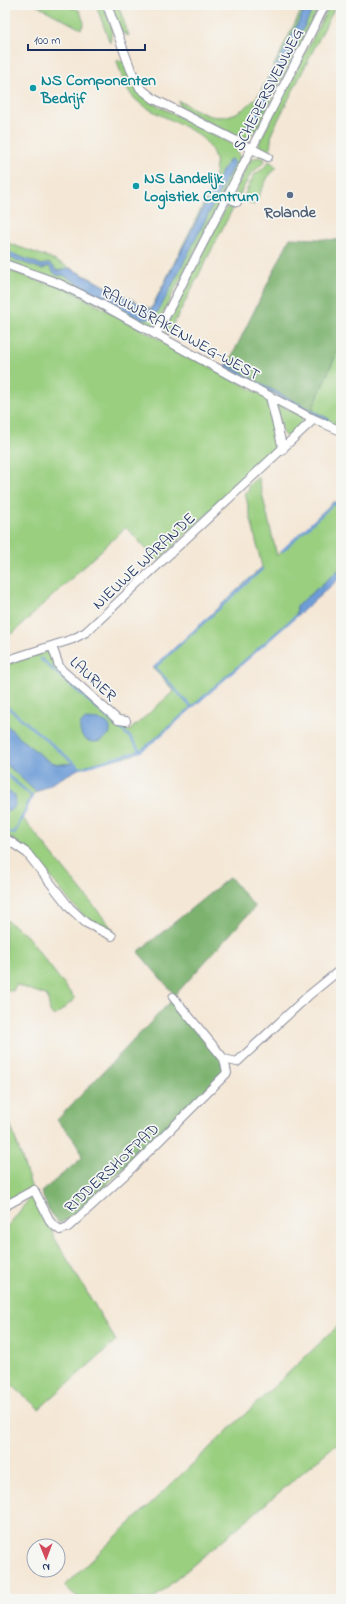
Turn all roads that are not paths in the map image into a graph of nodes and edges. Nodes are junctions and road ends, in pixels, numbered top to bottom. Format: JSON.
{"nodes":[{"id":1,"x":108,"y":5,"type":"edge"},
{"id":2,"x":325,"y":5,"type":"edge"},
{"id":3,"x":252,"y":149,"type":"junction"},
{"id":4,"x":268,"y":158,"type":"dead end"},
{"id":5,"x":227,"y":197,"type":"junction"},
{"id":6,"x":237,"y":202,"type":"dead end"},
{"id":7,"x":5,"y":264,"type":"edge"},
{"id":8,"x":156,"y":335,"type":"junction"},
{"id":9,"x":270,"y":396,"type":"junction"},
{"id":10,"x":314,"y":419,"type":"junction"},
{"id":11,"x":341,"y":431,"type":"edge"},
{"id":12,"x":283,"y":449,"type":"junction"},
{"id":13,"x":52,"y":646,"type":"junction"},
{"id":14,"x":5,"y":661,"type":"edge"},
{"id":15,"x":126,"y":721,"type":"dead end"},
{"id":16,"x":5,"y":838,"type":"edge"},
{"id":17,"x":112,"y":936,"type":"dead end"},
{"id":18,"x":341,"y":969,"type":"edge"},
{"id":19,"x":173,"y":997,"type":"dead end"},
{"id":20,"x":224,"y":1059,"type":"junction"},
{"id":21,"x":5,"y":1206,"type":"edge"}],
"edges":[{"from":1,"to":3,"type":"street"},
{"from":2,"to":3,"type":"street","name":"SCHEPERSVENWEG"},
{"from":3,"to":4,"type":"street"},
{"from":3,"to":5,"type":"street","name":"SCHEPERSVENWEG"},
{"from":5,"to":6,"type":"street"},
{"from":5,"to":8,"type":"street","name":"SCHEPERSVENWEG"},
{"from":7,"to":8,"type":"street","name":"RAUWBRAKENWEG-WEST"},
{"from":8,"to":9,"type":"street","name":"RAUWBRAKENWEG-WEST"},
{"from":9,"to":10,"type":"street","name":"RAUWBRAKENWEG-WEST"},
{"from":9,"to":12,"type":"street"},
{"from":10,"to":11,"type":"street","name":"RAUWBRAKENWEG-WEST"},
{"from":10,"to":12,"type":"street","name":"NIEUWE WARANDE"},
{"from":12,"to":13,"type":"street","name":"NIEUWE WARANDE"},
{"from":13,"to":14,"type":"street","name":"NIEUWE WARANDE"},
{"from":13,"to":15,"type":"street","name":"LAURIER"},
{"from":16,"to":17,"type":"street"},
{"from":18,"to":20,"type":"street"},
{"from":19,"to":20,"type":"street"},
{"from":20,"to":21,"type":"street","name":"RIDDERSHOFPAD"}]}
